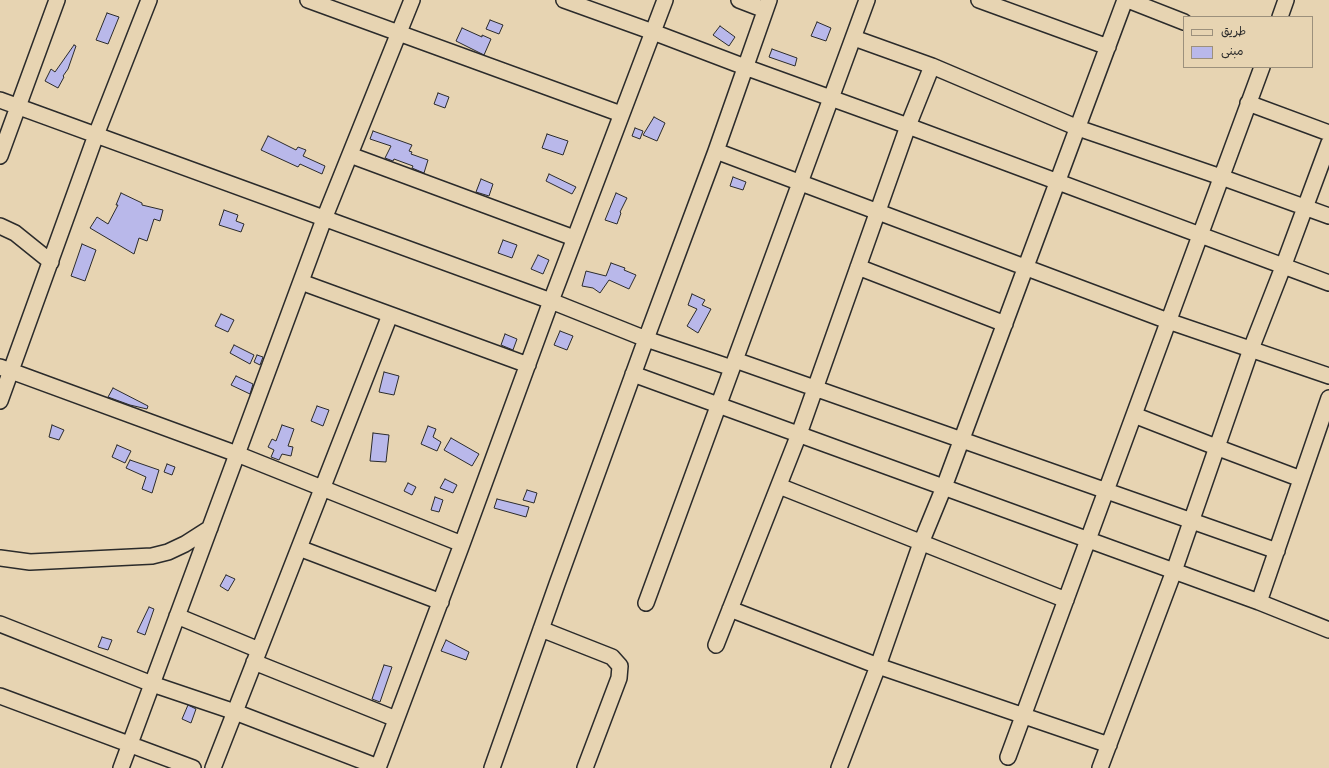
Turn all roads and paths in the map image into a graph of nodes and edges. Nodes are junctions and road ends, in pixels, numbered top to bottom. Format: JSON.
{"nodes":[{"id":1,"x":56,"y":0,"type":"edge"},
{"id":2,"x":149,"y":0,"type":"edge"},
{"id":3,"x":308,"y":0,"type":"edge"},
{"id":4,"x":412,"y":0,"type":"edge"},
{"id":5,"x":564,"y":0,"type":"edge"},
{"id":6,"x":665,"y":0,"type":"edge"},
{"id":7,"x":739,"y":0,"type":"edge"},
{"id":8,"x":867,"y":0,"type":"edge"},
{"id":9,"x":980,"y":0,"type":"edge"},
{"id":10,"x":1126,"y":0,"type":"edge"},
{"id":11,"x":1286,"y":0,"type":"edge"},
{"id":12,"x":767,"y":5,"type":"edge"},
{"id":13,"x":1280,"y":16,"type":"edge"},
{"id":14,"x":1183,"y":22,"type":"edge"},
{"id":15,"x":653,"y":32,"type":"junction"},
{"id":16,"x":400,"y":33,"type":"junction"},
{"id":17,"x":854,"y":38,"type":"junction"},
{"id":18,"x":1108,"y":46,"type":"junction"},
{"id":19,"x":932,"y":66,"type":"junction"},
{"id":20,"x":745,"y":67,"type":"junction"},
{"id":21,"x":1262,"y":68,"type":"edge"},
{"id":22,"x":831,"y":98,"type":"junction"},
{"id":23,"x":0,"y":100,"type":"edge"},
{"id":24,"x":1248,"y":103,"type":"junction"},
{"id":25,"x":18,"y":107,"type":"junction"},
{"id":26,"x":621,"y":114,"type":"junction"},
{"id":27,"x":908,"y":126,"type":"junction"},
{"id":28,"x":1078,"y":128,"type":"junction"},
{"id":29,"x":1329,"y":133,"type":"edge"},
{"id":30,"x":96,"y":135,"type":"junction"},
{"id":31,"x":1329,"y":143,"type":"edge"},
{"id":32,"x":716,"y":150,"type":"junction"},
{"id":33,"x":350,"y":155,"type":"junction"},
{"id":34,"x":0,"y":156,"type":"edge"},
{"id":35,"x":1221,"y":177,"type":"junction"},
{"id":36,"x":1323,"y":180,"type":"edge"},
{"id":37,"x":800,"y":182,"type":"junction"},
{"id":38,"x":1057,"y":182,"type":"junction"},
{"id":39,"x":1305,"y":207,"type":"junction"},
{"id":40,"x":878,"y":211,"type":"junction"},
{"id":41,"x":1329,"y":216,"type":"edge"},
{"id":42,"x":324,"y":219,"type":"junction"},
{"id":43,"x":0,"y":226,"type":"edge"},
{"id":44,"x":1200,"y":235,"type":"junction"},
{"id":45,"x":574,"y":238,"type":"junction"},
{"id":46,"x":51,"y":262,"type":"junction"},
{"id":47,"x":1284,"y":266,"type":"junction"},
{"id":48,"x":858,"y":267,"type":"junction"},
{"id":49,"x":1026,"y":267,"type":"junction"},
{"id":50,"x":301,"y":282,"type":"junction"},
{"id":51,"x":1329,"y":284,"type":"edge"},
{"id":52,"x":551,"y":301,"type":"junction"},
{"id":53,"x":390,"y":314,"type":"junction"},
{"id":54,"x":1168,"y":321,"type":"junction"},
{"id":55,"x":1005,"y":324,"type":"junction"},
{"id":56,"x":646,"y":339,"type":"junction"},
{"id":57,"x":1251,"y":349,"type":"junction"},
{"id":58,"x":734,"y":364,"type":"junction"},
{"id":59,"x":528,"y":365,"type":"junction"},
{"id":60,"x":5,"y":369,"type":"edge"},
{"id":61,"x":634,"y":374,"type":"junction"},
{"id":62,"x":1329,"y":376,"type":"edge"},
{"id":63,"x":816,"y":387,"type":"junction"},
{"id":64,"x":1329,"y":398,"type":"edge"},
{"id":65,"x":0,"y":402,"type":"edge"},
{"id":66,"x":719,"y":405,"type":"junction"},
{"id":67,"x":1134,"y":414,"type":"junction"},
{"id":68,"x":799,"y":434,"type":"junction"},
{"id":69,"x":962,"y":439,"type":"junction"},
{"id":70,"x":1216,"y":447,"type":"junction"},
{"id":71,"x":237,"y":454,"type":"junction"},
{"id":72,"x":1301,"y":479,"type":"junction"},
{"id":73,"x":779,"y":486,"type":"junction"},
{"id":74,"x":944,"y":487,"type":"junction"},
{"id":75,"x":322,"y":488,"type":"junction"},
{"id":76,"x":1106,"y":490,"type":"junction"},
{"id":77,"x":1191,"y":520,"type":"junction"},
{"id":78,"x":210,"y":528,"type":"junction"},
{"id":79,"x":1088,"y":539,"type":"junction"},
{"id":80,"x":921,"y":543,"type":"junction"},
{"id":81,"x":462,"y":544,"type":"junction"},
{"id":82,"x":299,"y":548,"type":"junction"},
{"id":83,"x":1277,"y":551,"type":"junction"},
{"id":84,"x":0,"y":558,"type":"edge"},
{"id":85,"x":1174,"y":571,"type":"junction"},
{"id":86,"x":1066,"y":600,"type":"junction"},
{"id":87,"x":441,"y":602,"type":"junction"},
{"id":88,"x":1259,"y":602,"type":"junction"},
{"id":89,"x":646,"y":603,"type":"dead end"},
{"id":90,"x":730,"y":609,"type":"junction"},
{"id":91,"x":177,"y":616,"type":"junction"},
{"id":92,"x":0,"y":624,"type":"edge"},
{"id":93,"x":541,"y":629,"type":"junction"},
{"id":94,"x":1329,"y":630,"type":"edge"},
{"id":95,"x":716,"y":646,"type":"dead end"},
{"id":96,"x":256,"y":656,"type":"junction"},
{"id":97,"x":878,"y":666,"type":"junction"},
{"id":98,"x":152,"y":684,"type":"junction"},
{"id":99,"x":0,"y":696,"type":"edge"},
{"id":100,"x":235,"y":712,"type":"junction"},
{"id":101,"x":1023,"y":716,"type":"junction"},
{"id":102,"x":396,"y":719,"type":"junction"},
{"id":103,"x":130,"y":744,"type":"junction"},
{"id":104,"x":1109,"y":745,"type":"junction"},
{"id":105,"x":1008,"y":757,"type":"dead end"},
{"id":106,"x":121,"y":768,"type":"edge"},
{"id":107,"x":193,"y":768,"type":"edge"},
{"id":108,"x":213,"y":768,"type":"edge"},
{"id":109,"x":378,"y":768,"type":"edge"},
{"id":110,"x":492,"y":768,"type":"edge"},
{"id":111,"x":585,"y":768,"type":"edge"},
{"id":112,"x":839,"y":768,"type":"edge"},
{"id":113,"x":1100,"y":768,"type":"edge"}],
"edges":[{"from":1,"to":25,"type":"street"},
{"from":2,"to":30,"type":"street"},
{"from":3,"to":16,"type":"street"},
{"from":4,"to":16,"type":"street"},
{"from":5,"to":15,"type":"street"},
{"from":6,"to":15,"type":"street"},
{"from":7,"to":12,"type":"street"},
{"from":8,"to":17,"type":"street"},
{"from":9,"to":18,"type":"street"},
{"from":10,"to":14,"type":"street"},
{"from":10,"to":18,"type":"street"},
{"from":11,"to":13,"type":"street"},
{"from":12,"to":20,"type":"street"},
{"from":15,"to":20,"type":"street"},
{"from":15,"to":26,"type":"street"},
{"from":16,"to":26,"type":"street"},
{"from":16,"to":33,"type":"street"},
{"from":17,"to":19,"type":"street"},
{"from":17,"to":22,"type":"street"},
{"from":18,"to":28,"type":"street"},
{"from":19,"to":27,"type":"street"},
{"from":19,"to":28,"type":"street"},
{"from":20,"to":22,"type":"street"},
{"from":20,"to":32,"type":"street"},
{"from":21,"to":24,"type":"street"},
{"from":22,"to":27,"type":"street"},
{"from":22,"to":37,"type":"street"},
{"from":23,"to":25,"type":"street"},
{"from":24,"to":29,"type":"street"},
{"from":24,"to":35,"type":"street"},
{"from":25,"to":30,"type":"street"},
{"from":25,"to":34,"type":"street"},
{"from":26,"to":45,"type":"street"},
{"from":27,"to":38,"type":"street"},
{"from":27,"to":40,"type":"street"},
{"from":28,"to":35,"type":"street"},
{"from":28,"to":38,"type":"street"},
{"from":30,"to":42,"type":"street"},
{"from":30,"to":46,"type":"street"},
{"from":31,"to":36,"type":"street"},
{"from":32,"to":37,"type":"street"},
{"from":32,"to":56,"type":"street"},
{"from":33,"to":42,"type":"street"},
{"from":33,"to":45,"type":"street"},
{"from":35,"to":39,"type":"street"},
{"from":35,"to":44,"type":"street"},
{"from":36,"to":39,"type":"street"},
{"from":37,"to":40,"type":"street"},
{"from":37,"to":58,"type":"street"},
{"from":38,"to":44,"type":"street"},
{"from":38,"to":49,"type":"street"},
{"from":39,"to":41,"type":"street"},
{"from":39,"to":47,"type":"street"},
{"from":40,"to":48,"type":"street"},
{"from":40,"to":49,"type":"street"},
{"from":42,"to":50,"type":"street"},
{"from":42,"to":52,"type":"street"},
{"from":43,"to":46,"type":"street"},
{"from":44,"to":47,"type":"street"},
{"from":44,"to":54,"type":"street"},
{"from":45,"to":52,"type":"street"},
{"from":46,"to":60,"type":"street"},
{"from":47,"to":51,"type":"street"},
{"from":47,"to":57,"type":"street"},
{"from":48,"to":55,"type":"street"},
{"from":48,"to":63,"type":"street"},
{"from":49,"to":54,"type":"street"},
{"from":49,"to":55,"type":"street"},
{"from":50,"to":53,"type":"street"},
{"from":50,"to":71,"type":"street"},
{"from":52,"to":56,"type":"street"},
{"from":52,"to":59,"type":"street"},
{"from":53,"to":59,"type":"street"},
{"from":53,"to":75,"type":"street"},
{"from":54,"to":57,"type":"street"},
{"from":54,"to":67,"type":"street"},
{"from":55,"to":69,"type":"street"},
{"from":56,"to":58,"type":"street"},
{"from":56,"to":61,"type":"street"},
{"from":57,"to":62,"type":"street"},
{"from":57,"to":70,"type":"street"},
{"from":58,"to":63,"type":"street"},
{"from":58,"to":66,"type":"street"},
{"from":59,"to":81,"type":"street"},
{"from":60,"to":65,"type":"street"},
{"from":60,"to":71,"type":"street"},
{"from":61,"to":66,"type":"street"},
{"from":61,"to":93,"type":"street"},
{"from":63,"to":68,"type":"street"},
{"from":63,"to":69,"type":"street"},
{"from":64,"to":72,"type":"street"},
{"from":66,"to":68,"type":"street"},
{"from":66,"to":89,"type":"street"},
{"from":67,"to":70,"type":"street"},
{"from":67,"to":76,"type":"street"},
{"from":68,"to":73,"type":"street"},
{"from":68,"to":74,"type":"street"},
{"from":69,"to":74,"type":"street"},
{"from":69,"to":76,"type":"street"},
{"from":70,"to":72,"type":"street"},
{"from":70,"to":77,"type":"street"},
{"from":71,"to":75,"type":"street"},
{"from":71,"to":78,"type":"street"},
{"from":72,"to":83,"type":"street"},
{"from":73,"to":80,"type":"street"},
{"from":73,"to":90,"type":"street"},
{"from":74,"to":79,"type":"street"},
{"from":74,"to":80,"type":"street"},
{"from":75,"to":81,"type":"street"},
{"from":75,"to":82,"type":"street"},
{"from":76,"to":77,"type":"street"},
{"from":76,"to":79,"type":"street"},
{"from":77,"to":83,"type":"street"},
{"from":77,"to":85,"type":"street"},
{"from":78,"to":84,"type":"street"},
{"from":78,"to":91,"type":"street"},
{"from":79,"to":85,"type":"street"},
{"from":79,"to":86,"type":"street"},
{"from":80,"to":86,"type":"street"},
{"from":80,"to":97,"type":"street"},
{"from":81,"to":87,"type":"street"},
{"from":82,"to":87,"type":"street"},
{"from":82,"to":96,"type":"street"},
{"from":83,"to":88,"type":"street"},
{"from":85,"to":88,"type":"street"},
{"from":85,"to":104,"type":"street"},
{"from":86,"to":101,"type":"street"},
{"from":87,"to":102,"type":"street"},
{"from":88,"to":94,"type":"street"},
{"from":90,"to":95,"type":"street"},
{"from":90,"to":97,"type":"street"},
{"from":91,"to":96,"type":"street"},
{"from":91,"to":98,"type":"street"},
{"from":92,"to":98,"type":"street"},
{"from":93,"to":110,"type":"street"},
{"from":93,"to":111,"type":"street"},
{"from":96,"to":100,"type":"street"},
{"from":96,"to":102,"type":"street"},
{"from":97,"to":101,"type":"street"},
{"from":97,"to":112,"type":"street"},
{"from":98,"to":100,"type":"street"},
{"from":98,"to":103,"type":"street"},
{"from":99,"to":103,"type":"street"},
{"from":100,"to":108,"type":"street"},
{"from":100,"to":109,"type":"street"},
{"from":101,"to":104,"type":"street"},
{"from":101,"to":105,"type":"street"},
{"from":102,"to":109,"type":"street"},
{"from":103,"to":106,"type":"street"},
{"from":103,"to":107,"type":"street"},
{"from":104,"to":113,"type":"street"}]}
